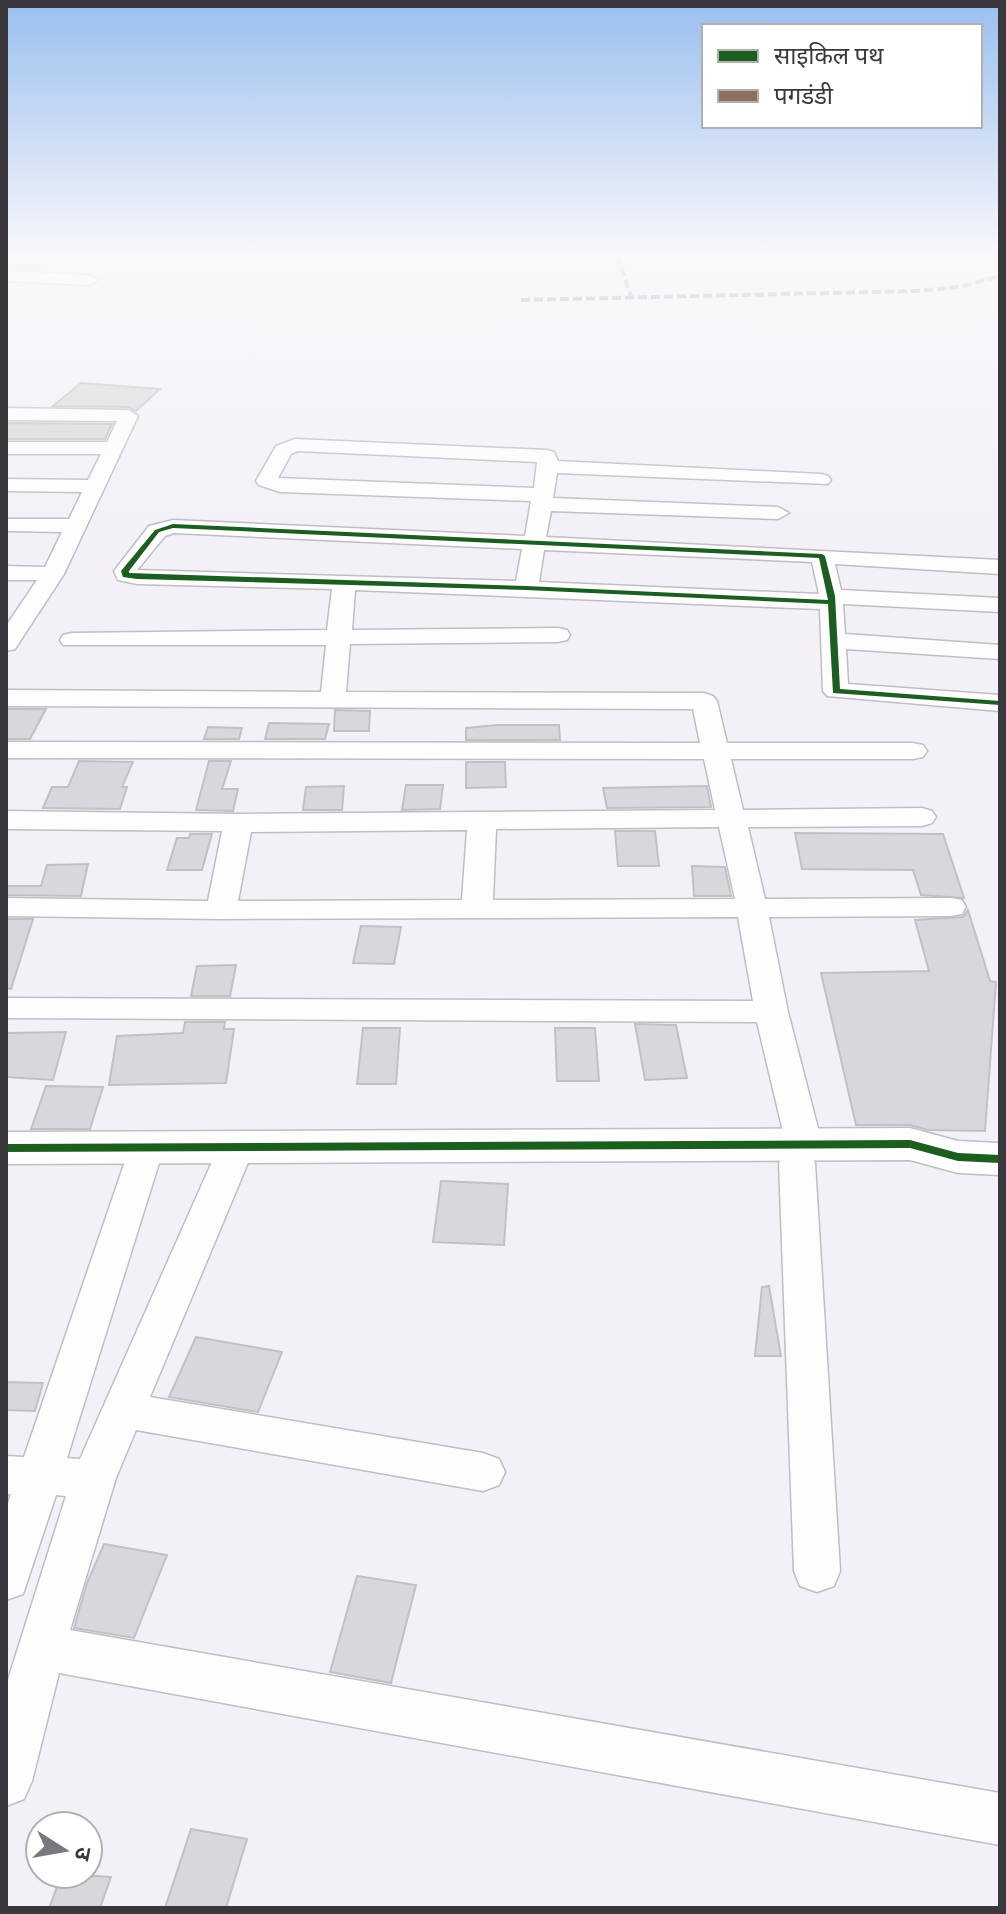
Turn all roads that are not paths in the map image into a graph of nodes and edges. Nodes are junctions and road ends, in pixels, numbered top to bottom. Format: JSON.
{"nodes":[{"id":1,"x":6,"y":414,"type":"edge"},
{"id":2,"x":6,"y":448,"type":"edge"},
{"id":3,"x":115,"y":448,"type":"junction"},
{"id":4,"x":548,"y":467,"type":"junction"},
{"id":5,"x":774,"y":478,"type":"junction"},
{"id":6,"x":821,"y":480,"type":"dead end"},
{"id":7,"x":6,"y":485,"type":"edge"},
{"id":8,"x":94,"y":486,"type":"junction"},
{"id":9,"x":541,"y":500,"type":"junction"},
{"id":10,"x":778,"y":513,"type":"junction"},
{"id":11,"x":6,"y":525,"type":"edge"},
{"id":12,"x":75,"y":526,"type":"junction"},
{"id":13,"x":534,"y":542,"type":"junction"},
{"id":14,"x":783,"y":553,"type":"junction"},
{"id":15,"x":822,"y":556,"type":"junction"},
{"id":16,"x":1000,"y":567,"type":"edge"},
{"id":17,"x":6,"y":573,"type":"edge"},
{"id":18,"x":53,"y":574,"type":"junction"},
{"id":19,"x":344,"y":583,"type":"junction"},
{"id":20,"x":526,"y":588,"type":"junction"},
{"id":21,"x":831,"y":599,"type":"junction"},
{"id":22,"x":1000,"y":605,"type":"edge"},
{"id":23,"x":558,"y":635,"type":"dead end"},
{"id":24,"x":338,"y":637,"type":"junction"},
{"id":25,"x":72,"y":640,"type":"dead end"},
{"id":26,"x":833,"y":641,"type":"junction"},
{"id":27,"x":6,"y":644,"type":"edge"},
{"id":28,"x":1000,"y":652,"type":"edge"},
{"id":29,"x":6,"y":698,"type":"edge"},
{"id":30,"x":333,"y":698,"type":"junction"},
{"id":31,"x":1000,"y":703,"type":"edge"},
{"id":32,"x":6,"y":750,"type":"edge"},
{"id":33,"x":913,"y":751,"type":"dead end"},
{"id":34,"x":714,"y":752,"type":"junction"},
{"id":35,"x":922,"y":817,"type":"dead end"},
{"id":36,"x":730,"y":819,"type":"junction"},
{"id":37,"x":6,"y":820,"type":"edge"},
{"id":38,"x":482,"y":820,"type":"junction"},
{"id":39,"x":238,"y":823,"type":"junction"},
{"id":40,"x":6,"y":907,"type":"edge"},
{"id":41,"x":477,"y":907,"type":"junction"},
{"id":42,"x":951,"y":907,"type":"dead end"},
{"id":43,"x":752,"y":908,"type":"junction"},
{"id":44,"x":221,"y":910,"type":"junction"},
{"id":45,"x":6,"y":1008,"type":"edge"},
{"id":46,"x":771,"y":1012,"type":"junction"},
{"id":47,"x":6,"y":1148,"type":"edge"},
{"id":48,"x":800,"y":1154,"type":"junction"},
{"id":49,"x":232,"y":1157,"type":"junction"},
{"id":50,"x":979,"y":1158,"type":"edge"},
{"id":51,"x":140,"y":1160,"type":"junction"},
{"id":52,"x":6,"y":1169,"type":"edge"},
{"id":53,"x":122,"y":1410,"type":"junction"},
{"id":54,"x":483,"y":1472,"type":"dead end"},
{"id":55,"x":22,"y":1475,"type":"edge"},
{"id":56,"x":94,"y":1478,"type":"junction"},
{"id":57,"x":817,"y":1571,"type":"dead end"},
{"id":58,"x":6,"y":1579,"type":"edge"},
{"id":59,"x":41,"y":1647,"type":"junction"},
{"id":60,"x":6,"y":1781,"type":"edge"},
{"id":61,"x":1000,"y":1819,"type":"edge"}],
"edges":[{"from":1,"to":3,"type":"street"},
{"from":2,"to":3,"type":"street"},
{"from":3,"to":8,"type":"street"},
{"from":4,"to":5,"type":"street"},
{"from":4,"to":9,"type":"street"},
{"from":4,"to":9,"type":"street"},
{"from":5,"to":6,"type":"street"},
{"from":5,"to":10,"type":"street"},
{"from":7,"to":8,"type":"street"},
{"from":8,"to":12,"type":"street"},
{"from":9,"to":10,"type":"street"},
{"from":9,"to":13,"type":"street"},
{"from":10,"to":14,"type":"street"},
{"from":11,"to":12,"type":"street"},
{"from":12,"to":18,"type":"street"},
{"from":13,"to":14,"type":"street"},
{"from":13,"to":19,"type":"street"},
{"from":13,"to":20,"type":"street"},
{"from":14,"to":15,"type":"street"},
{"from":15,"to":16,"type":"street"},
{"from":15,"to":21,"type":"street"},
{"from":17,"to":18,"type":"street"},
{"from":18,"to":27,"type":"street"},
{"from":19,"to":20,"type":"street"},
{"from":19,"to":24,"type":"street"},
{"from":20,"to":21,"type":"street"},
{"from":21,"to":22,"type":"street"},
{"from":21,"to":26,"type":"street"},
{"from":23,"to":24,"type":"street"},
{"from":24,"to":25,"type":"street"},
{"from":24,"to":30,"type":"street"},
{"from":26,"to":28,"type":"street"},
{"from":26,"to":31,"type":"street"},
{"from":29,"to":30,"type":"street"},
{"from":30,"to":34,"type":"street"},
{"from":32,"to":34,"type":"street"},
{"from":33,"to":34,"type":"street"},
{"from":34,"to":36,"type":"street"},
{"from":35,"to":36,"type":"street"},
{"from":36,"to":38,"type":"street"},
{"from":36,"to":43,"type":"street"},
{"from":37,"to":39,"type":"street"},
{"from":38,"to":39,"type":"street"},
{"from":38,"to":41,"type":"street"},
{"from":39,"to":44,"type":"street"},
{"from":40,"to":44,"type":"street"},
{"from":41,"to":43,"type":"street"},
{"from":41,"to":44,"type":"street"},
{"from":42,"to":43,"type":"street"},
{"from":43,"to":46,"type":"street"},
{"from":45,"to":46,"type":"street"},
{"from":46,"to":48,"type":"street"},
{"from":47,"to":51,"type":"street"},
{"from":48,"to":49,"type":"street"},
{"from":48,"to":50,"type":"street"},
{"from":48,"to":57,"type":"street"},
{"from":49,"to":51,"type":"street"},
{"from":49,"to":53,"type":"street"},
{"from":51,"to":52,"type":"street"},
{"from":51,"to":55,"type":"street"},
{"from":53,"to":54,"type":"street"},
{"from":53,"to":56,"type":"street"},
{"from":55,"to":56,"type":"street"},
{"from":55,"to":58,"type":"street"},
{"from":56,"to":59,"type":"street"},
{"from":59,"to":60,"type":"street"},
{"from":59,"to":61,"type":"street"}]}
